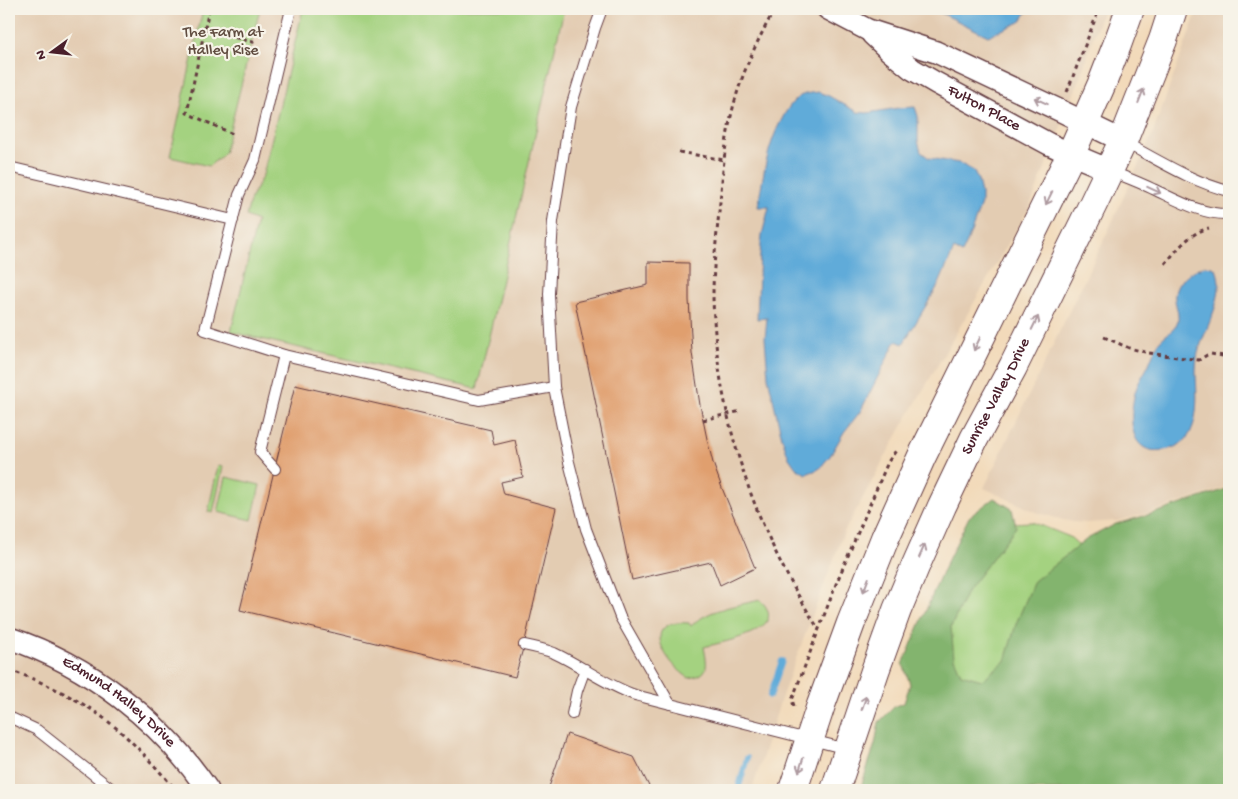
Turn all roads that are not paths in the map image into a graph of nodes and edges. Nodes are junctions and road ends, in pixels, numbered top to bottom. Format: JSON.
{"nodes":[{"id":1,"x":291,"y":9,"type":"edge"},
{"id":2,"x":602,"y":9,"type":"edge"},
{"id":3,"x":828,"y":9,"type":"edge"},
{"id":4,"x":1130,"y":9,"type":"edge"},
{"id":5,"x":1173,"y":9,"type":"edge"},
{"id":6,"x":868,"y":30,"type":"junction"},
{"id":7,"x":1085,"y":122,"type":"junction"},
{"id":8,"x":1123,"y":141,"type":"junction"},
{"id":9,"x":1071,"y":154,"type":"junction"},
{"id":10,"x":9,"y":168,"type":"edge"},
{"id":11,"x":1109,"y":170,"type":"junction"},
{"id":12,"x":1229,"y":191,"type":"edge"},
{"id":13,"x":1229,"y":214,"type":"edge"},
{"id":14,"x":233,"y":220,"type":"junction"},
{"id":15,"x":284,"y":355,"type":"junction"},
{"id":16,"x":554,"y":388,"type":"junction"},
{"id":17,"x":275,"y":469,"type":"dead end"},
{"id":18,"x":9,"y":638,"type":"edge"},
{"id":19,"x":524,"y":645,"type":"dead end"},
{"id":20,"x":585,"y":669,"type":"junction"},
{"id":21,"x":670,"y":704,"type":"junction"},
{"id":22,"x":572,"y":714,"type":"dead end"},
{"id":23,"x":9,"y":717,"type":"edge"},
{"id":24,"x":810,"y":740,"type":"junction"},
{"id":25,"x":849,"y":750,"type":"junction"},
{"id":26,"x":113,"y":790,"type":"edge"},
{"id":27,"x":208,"y":790,"type":"edge"},
{"id":28,"x":793,"y":790,"type":"edge"},
{"id":29,"x":836,"y":790,"type":"edge"}],
"edges":[{"from":1,"to":14,"type":"lane"},
{"from":2,"to":16,"type":"lane"},
{"from":3,"to":6,"type":"street","name":"Fulton Place"},
{"from":4,"to":7,"type":"main road"},
{"from":8,"to":5,"type":"main road","name":"Sunrise Valley Drive","one_way":true},
{"from":7,"to":6,"type":"street","name":"Fulton Place","one_way":true},
{"from":6,"to":9,"type":"street","name":"Fulton Place"},
{"from":7,"to":8,"type":"street","name":"Fulton Place"},
{"from":7,"to":9,"type":"main road"},
{"from":8,"to":11,"type":"main road","name":"Sunrise Valley Drive"},
{"from":8,"to":12,"type":"lane"},
{"from":9,"to":11,"type":"street","name":"Fulton Place"},
{"from":9,"to":24,"type":"main road","one_way":true},
{"from":10,"to":14,"type":"lane"},
{"from":11,"to":13,"type":"lane","one_way":true},
{"from":25,"to":11,"type":"main road","name":"Sunrise Valley Drive","one_way":true},
{"from":14,"to":15,"type":"lane"},
{"from":15,"to":16,"type":"lane"},
{"from":15,"to":17,"type":"lane"},
{"from":16,"to":21,"type":"lane"},
{"from":18,"to":27,"type":"street","name":"Edmund Halley Drive"},
{"from":19,"to":20,"type":"lane"},
{"from":20,"to":21,"type":"lane"},
{"from":20,"to":22,"type":"lane"},
{"from":21,"to":24,"type":"lane"},
{"from":23,"to":26,"type":"lane"},
{"from":24,"to":25,"type":"lane"},
{"from":24,"to":28,"type":"main road","one_way":true},
{"from":25,"to":29,"type":"main road","name":"Sunrise Valley Drive"}]}
